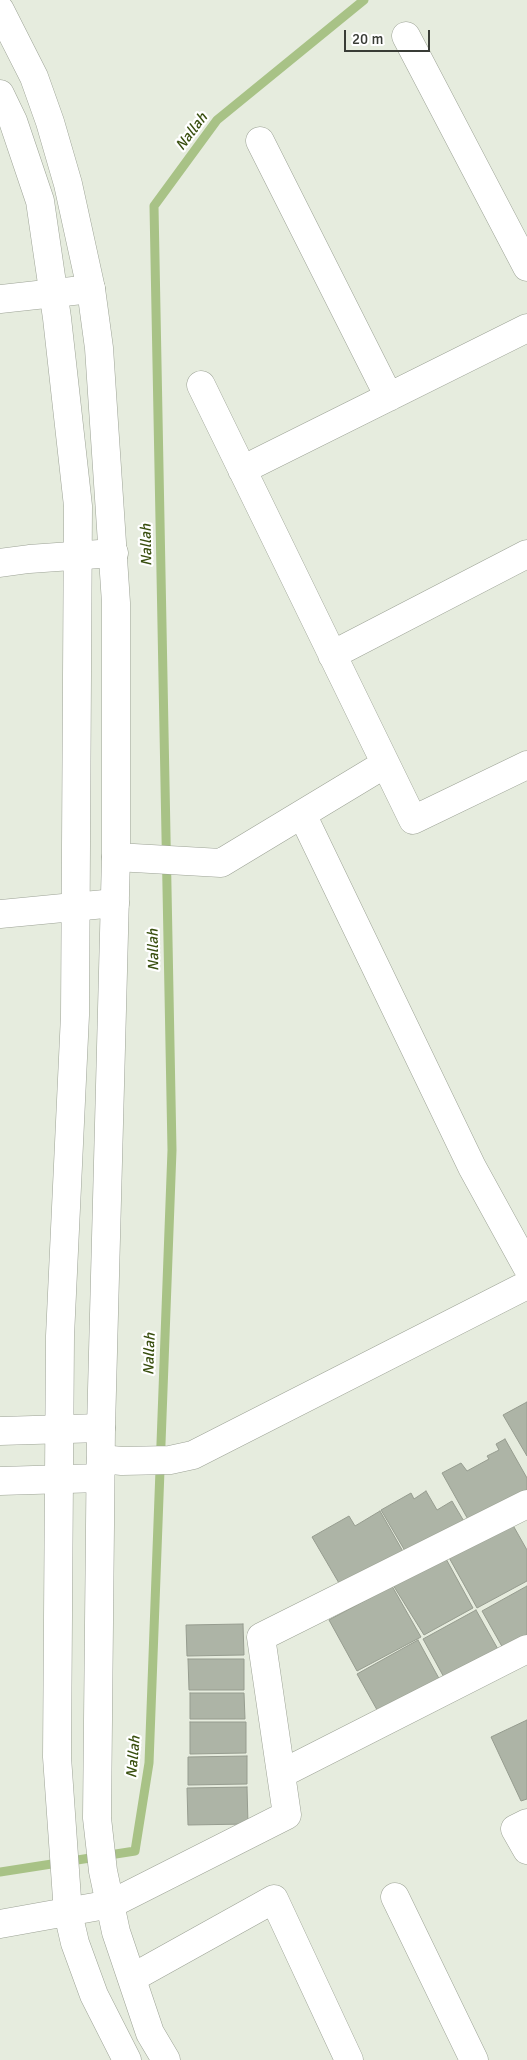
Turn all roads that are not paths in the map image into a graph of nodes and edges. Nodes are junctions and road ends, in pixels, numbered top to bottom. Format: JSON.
{"nodes":[{"id":1,"x":0,"y":10,"type":"edge"},
{"id":2,"x":406,"y":36,"type":"dead end"},
{"id":3,"x":0,"y":94,"type":"edge"},
{"id":4,"x":260,"y":140,"type":"dead end"},
{"id":5,"x":527,"y":267,"type":"edge"},
{"id":6,"x":91,"y":289,"type":"junction"},
{"id":7,"x":54,"y":293,"type":"junction"},
{"id":8,"x":0,"y":298,"type":"edge"},
{"id":9,"x":527,"y":328,"type":"edge"},
{"id":10,"x":201,"y":385,"type":"dead end"},
{"id":11,"x":389,"y":397,"type":"junction"},
{"id":12,"x":242,"y":470,"type":"junction"},
{"id":13,"x":114,"y":553,"type":"junction"},
{"id":14,"x":527,"y":554,"type":"edge"},
{"id":15,"x":78,"y":555,"type":"junction"},
{"id":16,"x":0,"y":563,"type":"edge"},
{"id":17,"x":332,"y":655,"type":"junction"},
{"id":18,"x":385,"y":764,"type":"junction"},
{"id":19,"x":527,"y":765,"type":"edge"},
{"id":20,"x":302,"y":814,"type":"junction"},
{"id":21,"x":116,"y":857,"type":"junction"},
{"id":22,"x":114,"y":903,"type":"junction"},
{"id":23,"x":75,"y":907,"type":"junction"},
{"id":24,"x":0,"y":914,"type":"edge"},
{"id":25,"x":527,"y":1267,"type":"edge"},
{"id":26,"x":527,"y":1285,"type":"edge"},
{"id":27,"x":100,"y":1428,"type":"junction"},
{"id":28,"x":60,"y":1430,"type":"junction"},
{"id":29,"x":0,"y":1431,"type":"edge"},
{"id":30,"x":108,"y":1466,"type":"junction"},
{"id":31,"x":59,"y":1479,"type":"junction"},
{"id":32,"x":0,"y":1481,"type":"edge"},
{"id":33,"x":527,"y":1504,"type":"edge"},
{"id":34,"x":527,"y":1649,"type":"edge"},
{"id":35,"x":281,"y":1774,"type":"junction"},
{"id":36,"x":527,"y":1823,"type":"edge"},
{"id":37,"x":527,"y":1850,"type":"edge"},
{"id":38,"x":395,"y":1897,"type":"dead end"},
{"id":39,"x":111,"y":1904,"type":"junction"},
{"id":40,"x":68,"y":1913,"type":"junction"},
{"id":41,"x":0,"y":1924,"type":"edge"},
{"id":42,"x":132,"y":1978,"type":"junction"},
{"id":43,"x":127,"y":2060,"type":"edge"},
{"id":44,"x":166,"y":2060,"type":"edge"},
{"id":45,"x":349,"y":2060,"type":"edge"},
{"id":46,"x":474,"y":2060,"type":"edge"}],
"edges":[{"from":1,"to":6,"type":"street"},
{"from":2,"to":5,"type":"street"},
{"from":3,"to":7,"type":"street"},
{"from":4,"to":11,"type":"street"},
{"from":6,"to":7,"type":"street"},
{"from":6,"to":13,"type":"street"},
{"from":7,"to":8,"type":"street"},
{"from":7,"to":15,"type":"street"},
{"from":9,"to":11,"type":"street"},
{"from":10,"to":12,"type":"street"},
{"from":11,"to":12,"type":"street"},
{"from":12,"to":17,"type":"street"},
{"from":13,"to":15,"type":"street"},
{"from":13,"to":21,"type":"street"},
{"from":14,"to":17,"type":"street"},
{"from":15,"to":16,"type":"street"},
{"from":15,"to":23,"type":"street"},
{"from":17,"to":18,"type":"street"},
{"from":18,"to":19,"type":"street"},
{"from":18,"to":20,"type":"street"},
{"from":20,"to":21,"type":"street"},
{"from":20,"to":25,"type":"street"},
{"from":21,"to":22,"type":"street"},
{"from":22,"to":23,"type":"street"},
{"from":22,"to":27,"type":"street"},
{"from":23,"to":24,"type":"street"},
{"from":23,"to":28,"type":"street"},
{"from":26,"to":30,"type":"street"},
{"from":27,"to":28,"type":"street"},
{"from":27,"to":30,"type":"street"},
{"from":28,"to":29,"type":"street"},
{"from":28,"to":31,"type":"street"},
{"from":30,"to":31,"type":"street"},
{"from":30,"to":39,"type":"street"},
{"from":31,"to":32,"type":"street"},
{"from":31,"to":40,"type":"street"},
{"from":33,"to":35,"type":"street"},
{"from":34,"to":35,"type":"street"},
{"from":35,"to":39,"type":"street"},
{"from":36,"to":37,"type":"street"},
{"from":38,"to":46,"type":"street"},
{"from":39,"to":40,"type":"street"},
{"from":39,"to":42,"type":"street"},
{"from":40,"to":41,"type":"street"},
{"from":40,"to":43,"type":"street"},
{"from":42,"to":44,"type":"street"},
{"from":42,"to":45,"type":"street"}]}
